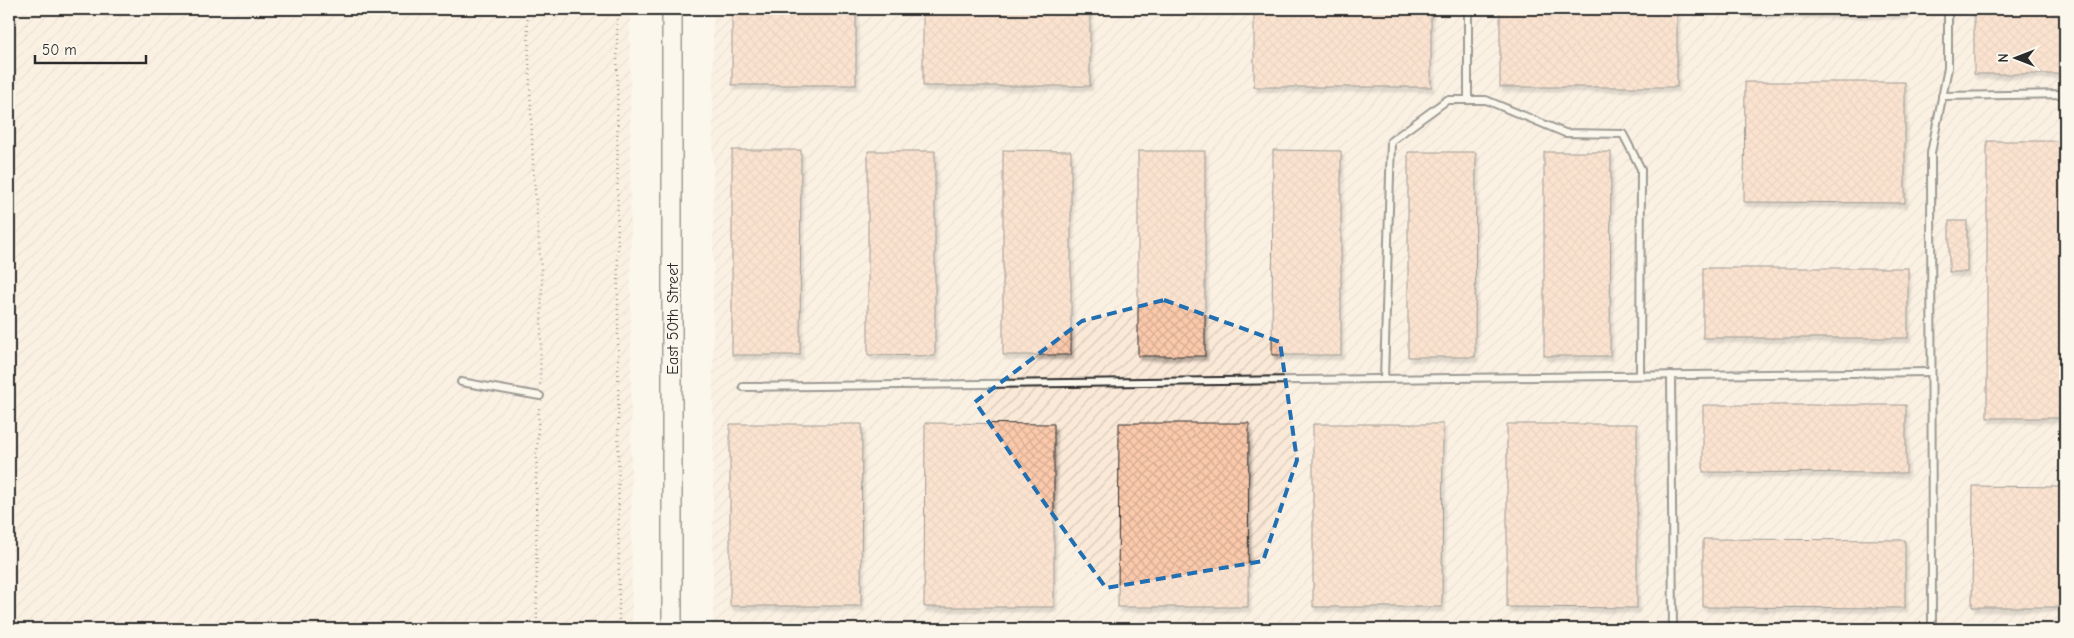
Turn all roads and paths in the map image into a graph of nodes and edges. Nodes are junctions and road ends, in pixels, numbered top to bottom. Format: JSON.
{"nodes":[{"id":1,"x":527,"y":9,"type":"edge"},
{"id":2,"x":616,"y":9,"type":"edge"},
{"id":3,"x":672,"y":9,"type":"edge"},
{"id":4,"x":1468,"y":9,"type":"edge"},
{"id":5,"x":1948,"y":9,"type":"edge"},
{"id":6,"x":2065,"y":94,"type":"edge"},
{"id":7,"x":1942,"y":96,"type":"junction"},
{"id":8,"x":1468,"y":100,"type":"junction"},
{"id":9,"x":1931,"y":372,"type":"junction"},
{"id":10,"x":1640,"y":375,"type":"junction"},
{"id":11,"x":1671,"y":375,"type":"junction"},
{"id":12,"x":1384,"y":378,"type":"junction"},
{"id":13,"x":461,"y":382,"type":"dead end"},
{"id":14,"x":743,"y":387,"type":"dead end"},
{"id":15,"x":540,"y":396,"type":"junction"},
{"id":16,"x":537,"y":629,"type":"edge"},
{"id":17,"x":619,"y":629,"type":"edge"},
{"id":18,"x":672,"y":629,"type":"edge"},
{"id":19,"x":1673,"y":629,"type":"edge"},
{"id":20,"x":1932,"y":629,"type":"edge"}],
"edges":[{"from":1,"to":15,"type":"path"},
{"from":2,"to":17,"type":"path"},
{"from":3,"to":18,"type":"main road","name":"East 50th Street"},
{"from":4,"to":8,"type":"lane"},
{"from":5,"to":7,"type":"lane"},
{"from":6,"to":7,"type":"lane"},
{"from":7,"to":9,"type":"lane"},
{"from":8,"to":10,"type":"lane"},
{"from":8,"to":12,"type":"lane"},
{"from":9,"to":11,"type":"lane"},
{"from":9,"to":20,"type":"lane"},
{"from":10,"to":11,"type":"lane"},
{"from":10,"to":12,"type":"lane"},
{"from":11,"to":19,"type":"lane"},
{"from":12,"to":14,"type":"lane"},
{"from":13,"to":15,"type":"lane"},
{"from":15,"to":16,"type":"path"}]}
